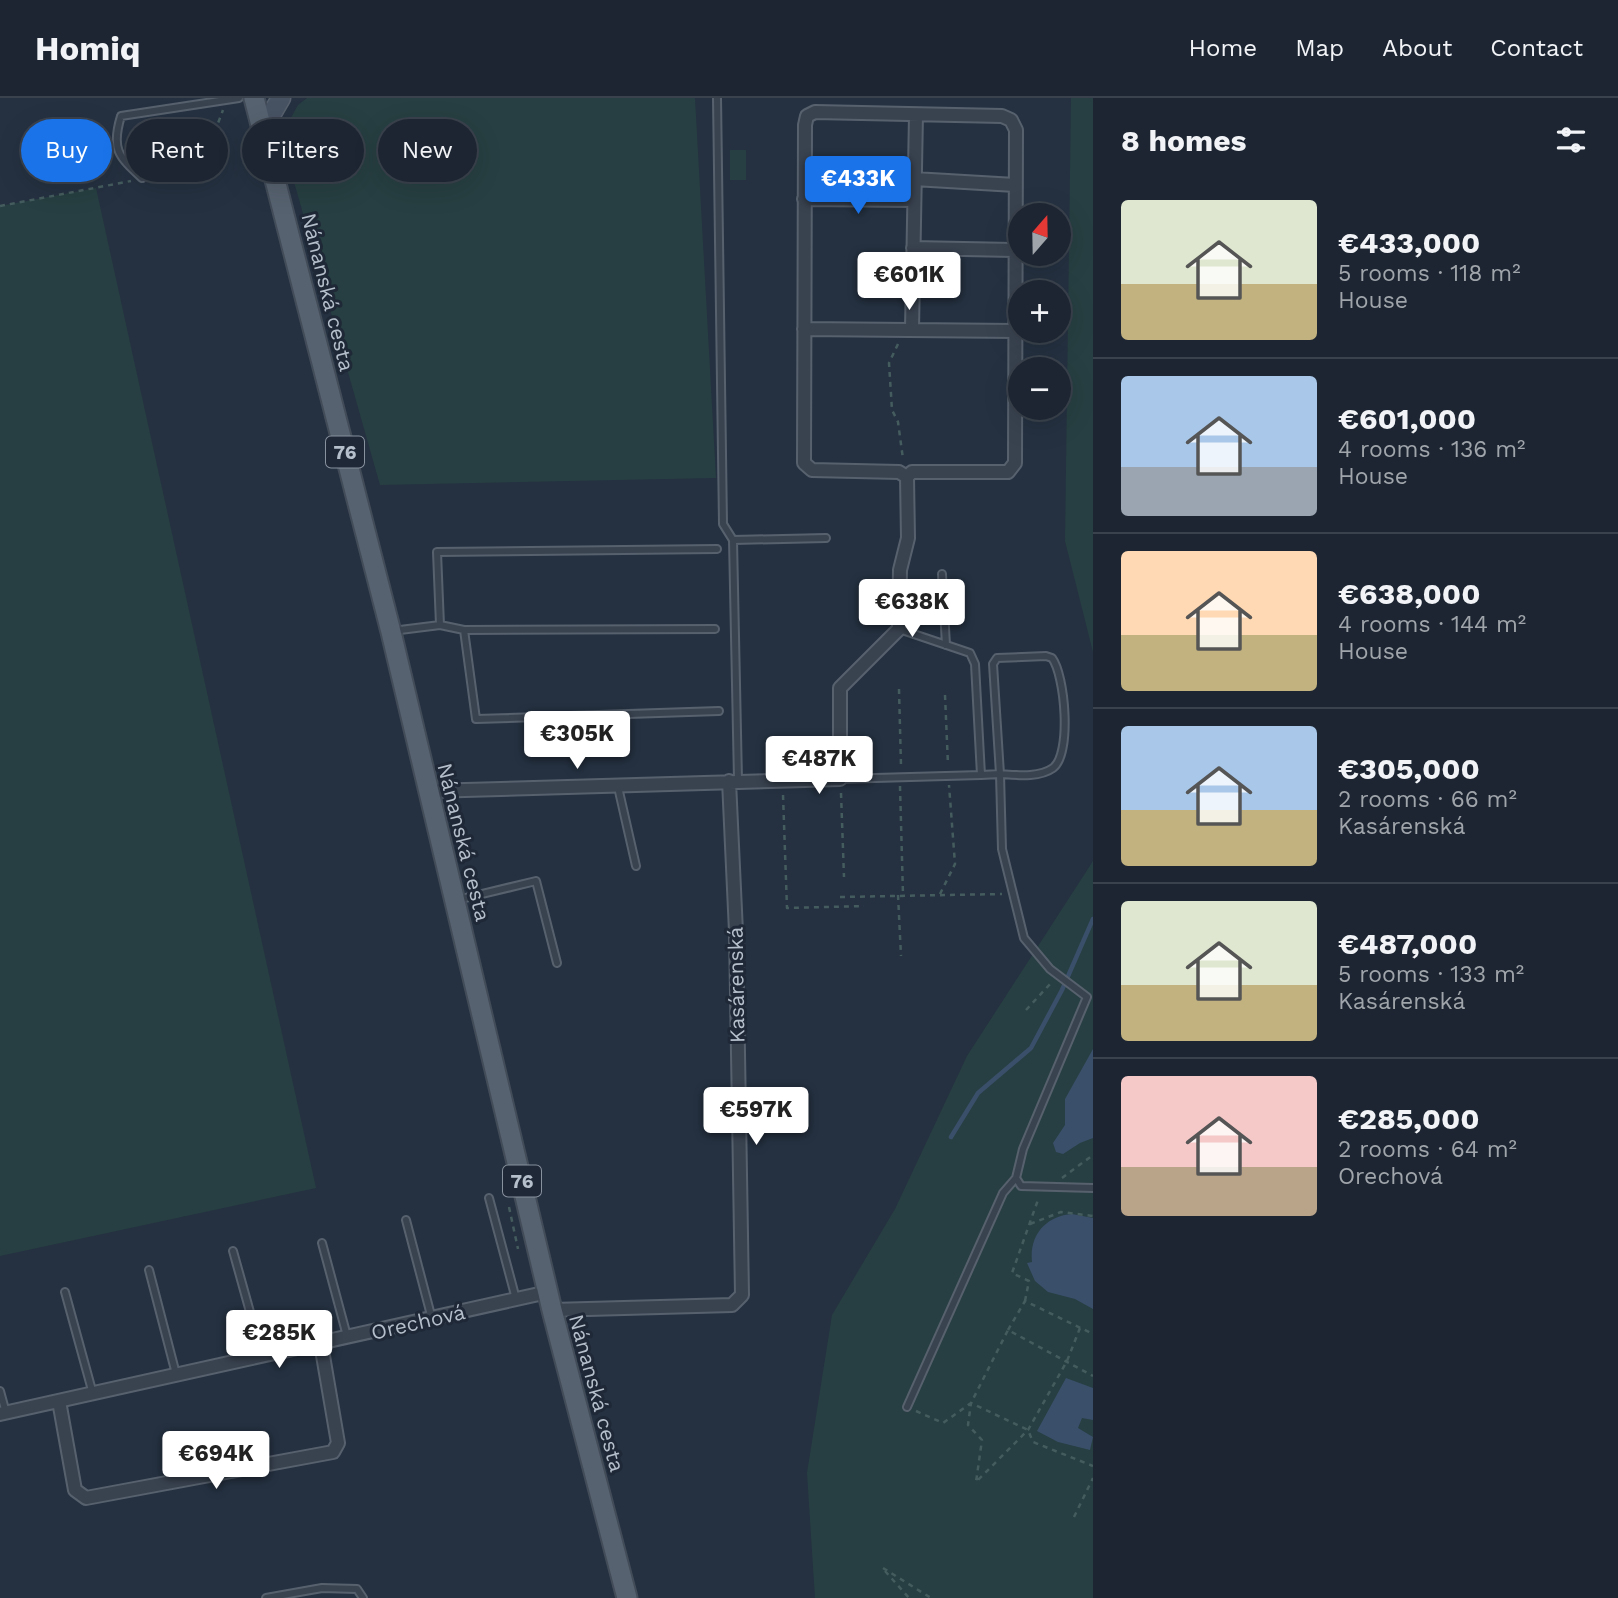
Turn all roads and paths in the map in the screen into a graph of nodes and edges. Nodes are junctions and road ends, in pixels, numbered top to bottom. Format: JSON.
{"nodes":[{"id":1,"x":239,"y":98,"type":"edge"},
{"id":2,"x":254,"y":98,"type":"edge"},
{"id":3,"x":281,"y":98,"type":"edge"},
{"id":4,"x":717,"y":98,"type":"edge"},
{"id":5,"x":916,"y":115,"type":"junction"},
{"id":6,"x":260,"y":119,"type":"edge"},
{"id":7,"x":269,"y":119,"type":"edge"},
{"id":8,"x":126,"y":164,"type":"edge"},
{"id":9,"x":914,"y":179,"type":"junction"},
{"id":10,"x":276,"y":182,"type":"edge"},
{"id":11,"x":1015,"y":185,"type":"junction"},
{"id":12,"x":804,"y":199,"type":"junction"},
{"id":13,"x":913,"y":200,"type":"junction"},
{"id":14,"x":1015,"y":203,"type":"edge"},
{"id":15,"x":913,"y":248,"type":"junction"},
{"id":16,"x":1008,"y":250,"type":"edge"},
{"id":17,"x":898,"y":329,"type":"junction"},
{"id":18,"x":912,"y":329,"type":"junction"},
{"id":19,"x":804,"y":330,"type":"junction"},
{"id":20,"x":1008,"y":331,"type":"edge"},
{"id":21,"x":1015,"y":343,"type":"edge"},
{"id":22,"x":903,"y":474,"type":"junction"},
{"id":23,"x":826,"y":538,"type":"dead end"},
{"id":24,"x":733,"y":540,"type":"junction"},
{"id":25,"x":717,"y":549,"type":"dead end"},
{"id":26,"x":942,"y":574,"type":"dead end"},
{"id":27,"x":440,"y":625,"type":"junction"},
{"id":28,"x":715,"y":629,"type":"dead end"},
{"id":29,"x":899,"y":629,"type":"junction"},
{"id":30,"x":464,"y":630,"type":"junction"},
{"id":31,"x":391,"y":632,"type":"junction"},
{"id":32,"x":946,"y":645,"type":"junction"},
{"id":33,"x":899,"y":689,"type":"dead end"},
{"id":34,"x":945,"y":695,"type":"dead end"},
{"id":35,"x":719,"y":711,"type":"dead end"},
{"id":36,"x":981,"y":775,"type":"junction"},
{"id":37,"x":1000,"y":775,"type":"junction"},
{"id":38,"x":949,"y":776,"type":"junction"},
{"id":39,"x":900,"y":777,"type":"junction"},
{"id":40,"x":840,"y":779,"type":"junction"},
{"id":41,"x":782,"y":780,"type":"junction"},
{"id":42,"x":734,"y":781,"type":"junction"},
{"id":43,"x":618,"y":787,"type":"junction"},
{"id":44,"x":429,"y":791,"type":"junction"},
{"id":45,"x":636,"y":866,"type":"dead end"},
{"id":46,"x":844,"y":877,"type":"dead end"},
{"id":47,"x":940,"y":894,"type":"junction"},
{"id":48,"x":1012,"y":894,"type":"junction"},
{"id":49,"x":901,"y":895,"type":"junction"},
{"id":50,"x":840,"y":897,"type":"dead end"},
{"id":51,"x":456,"y":900,"type":"junction"},
{"id":52,"x":864,"y":906,"type":"dead end"},
{"id":53,"x":901,"y":956,"type":"dead end"},
{"id":54,"x":557,"y":963,"type":"dead end"},
{"id":55,"x":1059,"y":976,"type":"junction"},
{"id":56,"x":1026,"y":1010,"type":"dead end"},
{"id":57,"x":1093,"y":1155,"type":"edge"},
{"id":58,"x":1016,"y":1178,"type":"junction"},
{"id":59,"x":1042,"y":1187,"type":"junction"},
{"id":60,"x":1051,"y":1187,"type":"junction"},
{"id":61,"x":1093,"y":1188,"type":"edge"},
{"id":62,"x":489,"y":1198,"type":"dead end"},
{"id":63,"x":1093,"y":1216,"type":"edge"},
{"id":64,"x":406,"y":1220,"type":"dead end"},
{"id":65,"x":1030,"y":1224,"type":"junction"},
{"id":66,"x":322,"y":1243,"type":"dead end"},
{"id":67,"x":233,"y":1251,"type":"dead end"},
{"id":68,"x":149,"y":1270,"type":"dead end"},
{"id":69,"x":65,"y":1292,"type":"dead end"},
{"id":70,"x":516,"y":1299,"type":"junction"},
{"id":71,"x":550,"y":1301,"type":"junction"},
{"id":72,"x":1025,"y":1301,"type":"junction"},
{"id":73,"x":432,"y":1319,"type":"junction"},
{"id":74,"x":1080,"y":1328,"type":"junction"},
{"id":75,"x":1008,"y":1330,"type":"junction"},
{"id":76,"x":1093,"y":1334,"type":"edge"},
{"id":77,"x":347,"y":1338,"type":"junction"},
{"id":78,"x":321,"y":1344,"type":"junction"},
{"id":79,"x":262,"y":1357,"type":"junction"},
{"id":80,"x":1067,"y":1361,"type":"junction"},
{"id":81,"x":176,"y":1376,"type":"junction"},
{"id":82,"x":1093,"y":1376,"type":"edge"},
{"id":83,"x":0,"y":1391,"type":"edge"},
{"id":84,"x":93,"y":1394,"type":"junction"},
{"id":85,"x":59,"y":1401,"type":"junction"},
{"id":86,"x":971,"y":1403,"type":"junction"},
{"id":87,"x":907,"y":1407,"type":"joint"},
{"id":88,"x":3,"y":1413,"type":"edge"},
{"id":89,"x":1028,"y":1430,"type":"junction"},
{"id":90,"x":1093,"y":1466,"type":"edge"},
{"id":91,"x":1093,"y":1478,"type":"edge"},
{"id":92,"x":1074,"y":1517,"type":"dead end"},
{"id":93,"x":266,"y":1598,"type":"edge"},
{"id":94,"x":363,"y":1598,"type":"edge"},
{"id":95,"x":627,"y":1598,"type":"edge"},
{"id":96,"x":909,"y":1598,"type":"edge"},
{"id":97,"x":931,"y":1598,"type":"edge"}],
"edges":[{"from":1,"to":8,"type":"lane"},
{"from":2,"to":6,"type":"main road","name":"Nánanská cesta","number":"76"},
{"from":3,"to":7,"type":"main road"},
{"from":4,"to":24,"type":"lane"},
{"from":5,"to":9,"type":"street"},
{"from":5,"to":11,"type":"street"},
{"from":5,"to":12,"type":"street"},
{"from":9,"to":11,"type":"street"},
{"from":9,"to":13,"type":"street"},
{"from":10,"to":31,"type":"main road","name":"Nánanská cesta","number":"76"},
{"from":11,"to":14,"type":"street"},
{"from":12,"to":13,"type":"street"},
{"from":12,"to":19,"type":"street"},
{"from":13,"to":15,"type":"street"},
{"from":15,"to":16,"type":"street"},
{"from":15,"to":18,"type":"street"},
{"from":17,"to":18,"type":"street"},
{"from":17,"to":19,"type":"street"},
{"from":17,"to":22,"type":"path"},
{"from":18,"to":20,"type":"street"},
{"from":19,"to":22,"type":"street"},
{"from":21,"to":22,"type":"street"},
{"from":22,"to":29,"type":"street"},
{"from":23,"to":24,"type":"lane"},
{"from":24,"to":42,"type":"lane"},
{"from":25,"to":27,"type":"lane"},
{"from":26,"to":32,"type":"lane"},
{"from":27,"to":30,"type":"lane"},
{"from":27,"to":31,"type":"lane"},
{"from":28,"to":30,"type":"lane"},
{"from":29,"to":32,"type":"lane"},
{"from":29,"to":40,"type":"street"},
{"from":30,"to":35,"type":"lane"},
{"from":31,"to":44,"type":"main road","name":"Nánanská cesta","number":"76"},
{"from":32,"to":36,"type":"lane"},
{"from":33,"to":39,"type":"path"},
{"from":34,"to":38,"type":"path"},
{"from":36,"to":37,"type":"lane"},
{"from":36,"to":38,"type":"lane"},
{"from":37,"to":37,"type":"lane"},
{"from":37,"to":48,"type":"lane"},
{"from":38,"to":39,"type":"lane"},
{"from":38,"to":47,"type":"path"},
{"from":39,"to":40,"type":"lane"},
{"from":39,"to":49,"type":"path"},
{"from":40,"to":41,"type":"street"},
{"from":40,"to":46,"type":"path"},
{"from":41,"to":42,"type":"street"},
{"from":41,"to":52,"type":"path"},
{"from":42,"to":43,"type":"street"},
{"from":42,"to":71,"type":"street","name":"Kasárenská"},
{"from":43,"to":44,"type":"street"},
{"from":43,"to":45,"type":"lane"},
{"from":44,"to":51,"type":"main road","name":"Nánanská cesta","number":"76"},
{"from":47,"to":48,"type":"path"},
{"from":47,"to":49,"type":"path"},
{"from":48,"to":55,"type":"lane"},
{"from":49,"to":50,"type":"path"},
{"from":49,"to":53,"type":"path"},
{"from":51,"to":54,"type":"lane"},
{"from":51,"to":71,"type":"main road","name":"Nánanská cesta","number":"76"},
{"from":55,"to":56,"type":"path"},
{"from":55,"to":58,"type":"lane"},
{"from":57,"to":60,"type":"path"},
{"from":58,"to":59,"type":"lane"},
{"from":58,"to":87,"type":"lane"},
{"from":59,"to":60,"type":"lane"},
{"from":59,"to":65,"type":"path"},
{"from":60,"to":61,"type":"lane"},
{"from":62,"to":70,"type":"lane"},
{"from":63,"to":65,"type":"path"},
{"from":64,"to":73,"type":"lane"},
{"from":65,"to":72,"type":"path"},
{"from":66,"to":77,"type":"lane"},
{"from":67,"to":79,"type":"lane"},
{"from":68,"to":81,"type":"lane"},
{"from":69,"to":84,"type":"lane"},
{"from":70,"to":71,"type":"street","name":"Orechová"},
{"from":70,"to":73,"type":"street","name":"Orechová"},
{"from":71,"to":95,"type":"main road","name":"Nánanská cesta","number":"76"},
{"from":72,"to":74,"type":"path"},
{"from":72,"to":75,"type":"path"},
{"from":73,"to":77,"type":"street","name":"Orechová"},
{"from":74,"to":76,"type":"path"},
{"from":74,"to":80,"type":"path"},
{"from":75,"to":80,"type":"path"},
{"from":75,"to":86,"type":"path"},
{"from":77,"to":78,"type":"street","name":"Orechová"},
{"from":78,"to":79,"type":"street","name":"Orechová"},
{"from":78,"to":85,"type":"street"},
{"from":79,"to":81,"type":"street","name":"Orechová"},
{"from":80,"to":82,"type":"path"},
{"from":80,"to":89,"type":"path"},
{"from":81,"to":84,"type":"street","name":"Orechová"},
{"from":83,"to":88,"type":"lane"},
{"from":84,"to":85,"type":"street","name":"Orechová"},
{"from":85,"to":88,"type":"street","name":"Orechová"},
{"from":86,"to":87,"type":"path"},
{"from":86,"to":89,"type":"path"},
{"from":86,"to":89,"type":"path"},
{"from":89,"to":90,"type":"path"},
{"from":91,"to":92,"type":"path"},
{"from":93,"to":94,"type":"lane"},
{"from":96,"to":97,"type":"path"}]}
